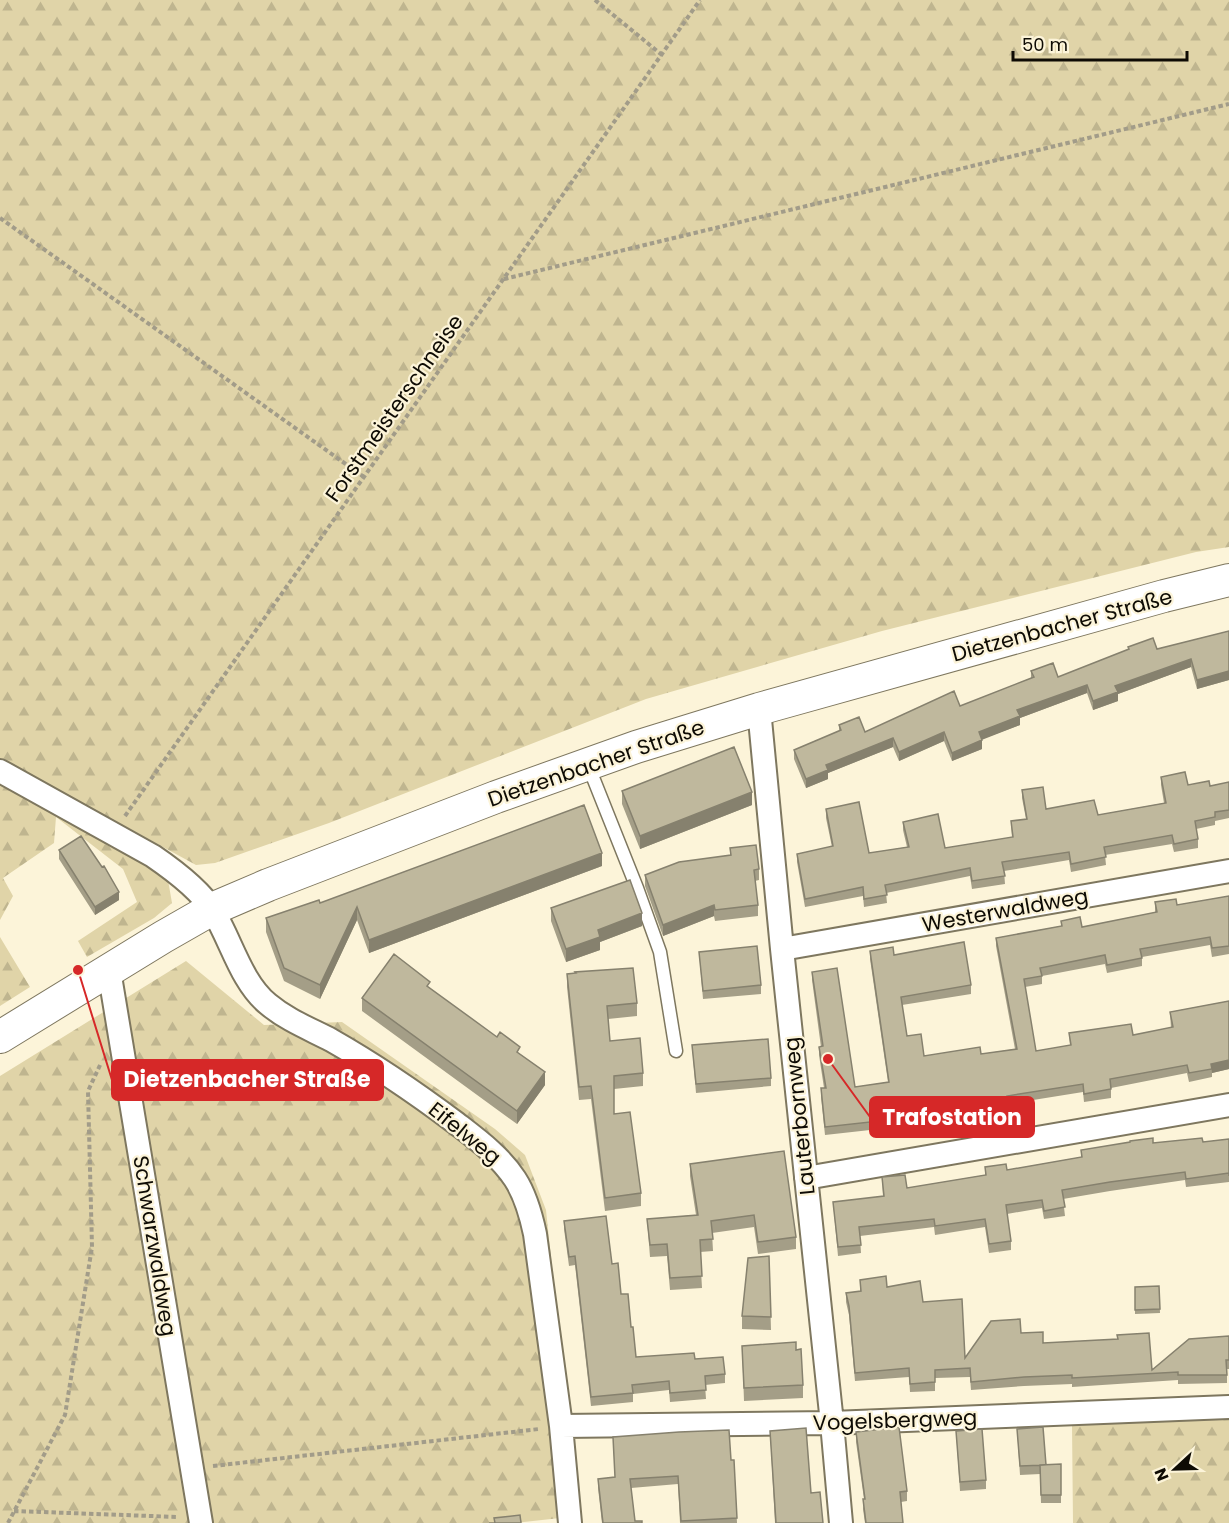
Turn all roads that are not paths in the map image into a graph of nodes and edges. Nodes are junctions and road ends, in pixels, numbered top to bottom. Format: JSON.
{"nodes":[{"id":1,"x":1229,"y":580,"type":"edge"},
{"id":2,"x":759,"y":709,"type":"junction"},
{"id":3,"x":587,"y":764,"type":"junction"},
{"id":4,"x":0,"y":771,"type":"edge"},
{"id":5,"x":1229,"y":871,"type":"edge"},
{"id":6,"x":212,"y":909,"type":"junction"},
{"id":7,"x":782,"y":949,"type":"junction"},
{"id":8,"x":109,"y":970,"type":"junction"},
{"id":9,"x":0,"y":1037,"type":"edge"},
{"id":10,"x":676,"y":1051,"type":"dead end"},
{"id":11,"x":1229,"y":1105,"type":"edge"},
{"id":12,"x":806,"y":1178,"type":"junction"},
{"id":13,"x":1229,"y":1407,"type":"edge"},
{"id":14,"x":832,"y":1423,"type":"junction"},
{"id":15,"x":561,"y":1426,"type":"junction"},
{"id":16,"x":200,"y":1520,"type":"edge"},
{"id":17,"x":570,"y":1523,"type":"edge"},
{"id":18,"x":841,"y":1523,"type":"edge"}],
"edges":[{"from":1,"to":2,"type":"main road","name":"Dietzenbacher Straße"},
{"from":2,"to":3,"type":"main road","name":"Dietzenbacher Straße"},
{"from":2,"to":7,"type":"street","name":"Lauterbornweg"},
{"from":3,"to":6,"type":"main road","name":"Dietzenbacher Straße"},
{"from":3,"to":10,"type":"lane"},
{"from":4,"to":6,"type":"street","name":"Eifelweg"},
{"from":5,"to":7,"type":"street","name":"Westerwaldweg"},
{"from":6,"to":8,"type":"main road","name":"Dietzenbacher Straße"},
{"from":6,"to":15,"type":"street","name":"Eifelweg"},
{"from":7,"to":12,"type":"street","name":"Lauterbornweg"},
{"from":8,"to":9,"type":"main road","name":"Dietzenbacher Straße"},
{"from":8,"to":16,"type":"street","name":"Schwarzwaldweg"},
{"from":11,"to":12,"type":"street"},
{"from":12,"to":14,"type":"street","name":"Lauterbornweg"},
{"from":13,"to":14,"type":"street","name":"Vogelsbergweg"},
{"from":14,"to":15,"type":"street","name":"Vogelsbergweg"},
{"from":14,"to":18,"type":"street","name":"Lauterbornweg"},
{"from":15,"to":17,"type":"street","name":"Eifelweg"}]}
